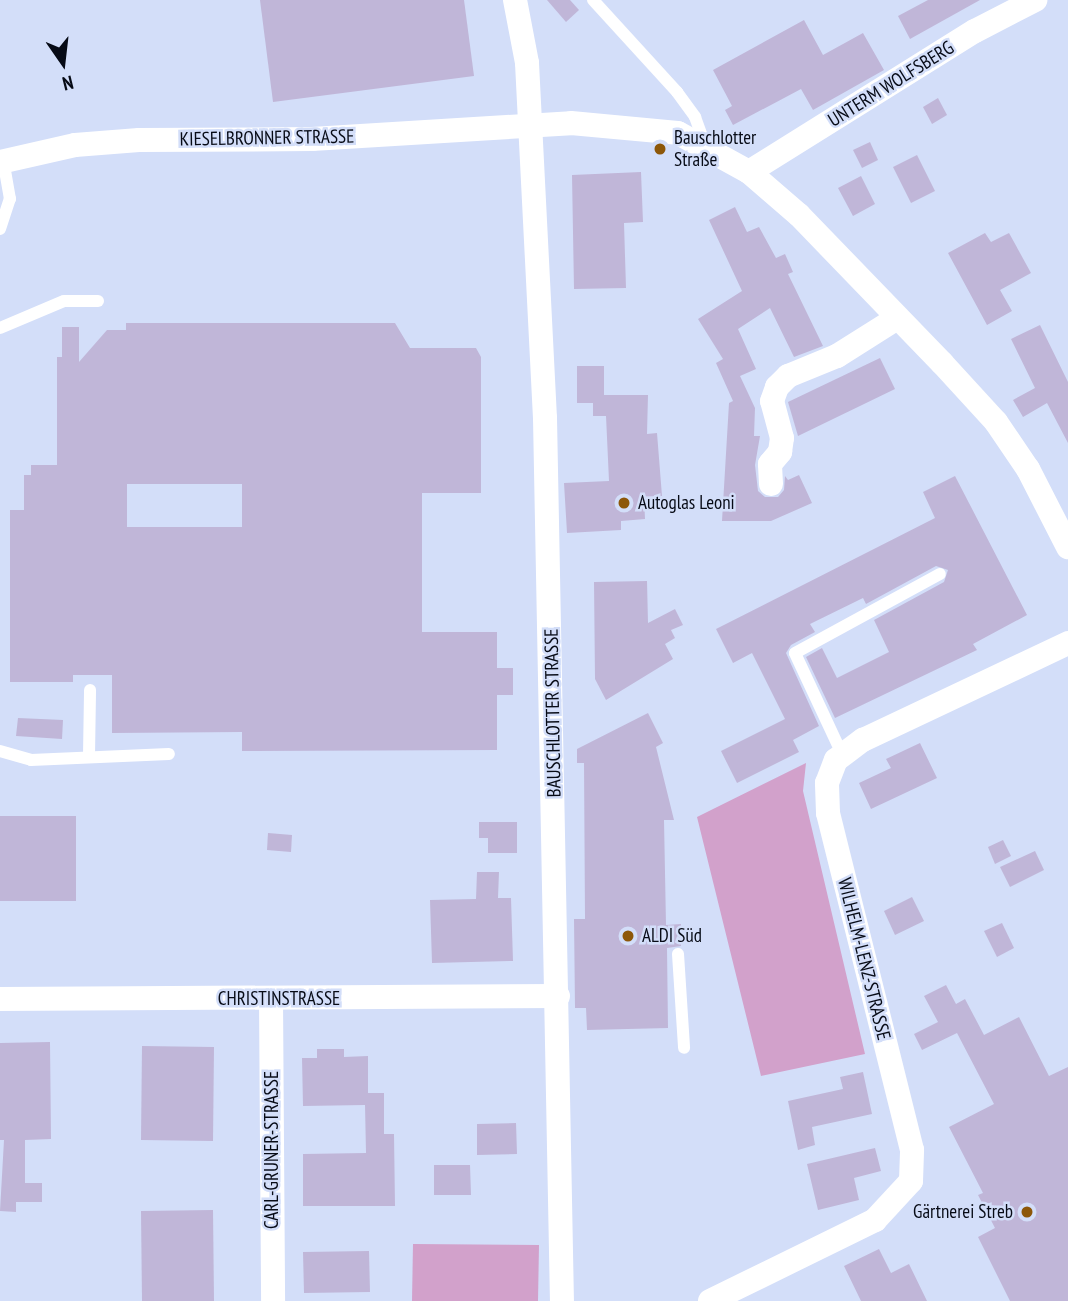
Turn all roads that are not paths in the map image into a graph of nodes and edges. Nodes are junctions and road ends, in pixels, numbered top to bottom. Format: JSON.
{"nodes":[{"id":1,"x":515,"y":0,"type":"edge"},
{"id":2,"x":593,"y":0,"type":"edge"},
{"id":3,"x":1035,"y":0,"type":"edge"},
{"id":4,"x":532,"y":125,"type":"junction"},
{"id":5,"x":706,"y":147,"type":"junction"},
{"id":6,"x":2,"y":161,"type":"edge"},
{"id":7,"x":749,"y":172,"type":"junction"},
{"id":8,"x":0,"y":229,"type":"edge"},
{"id":9,"x":98,"y":301,"type":"dead end"},
{"id":10,"x":897,"y":317,"type":"junction"},
{"id":11,"x":0,"y":328,"type":"edge"},
{"id":12,"x":771,"y":484,"type":"dead end"},
{"id":13,"x":1068,"y":547,"type":"edge"},
{"id":14,"x":940,"y":574,"type":"dead end"},
{"id":15,"x":1068,"y":643,"type":"edge"},
{"id":16,"x":90,"y":690,"type":"dead end"},
{"id":17,"x":0,"y":751,"type":"edge"},
{"id":18,"x":169,"y":754,"type":"dead end"},
{"id":19,"x":842,"y":754,"type":"junction"},
{"id":20,"x":89,"y":756,"type":"junction"},
{"id":21,"x":678,"y":954,"type":"dead end"},
{"id":22,"x":558,"y":996,"type":"junction"},
{"id":23,"x":0,"y":999,"type":"edge"},
{"id":24,"x":271,"y":999,"type":"junction"},
{"id":25,"x":684,"y":1048,"type":"dead end"},
{"id":26,"x":273,"y":1301,"type":"edge"},
{"id":27,"x":562,"y":1301,"type":"edge"},
{"id":28,"x":710,"y":1301,"type":"edge"}],
"edges":[{"from":1,"to":4,"type":"street","name":"BAUSCHLOTTER STRASSE"},
{"from":2,"to":5,"type":"lane"},
{"from":3,"to":7,"type":"street","name":"UNTERM WOLFSBERG"},
{"from":4,"to":5,"type":"street","name":"KIESELBRONNER STRASSE"},
{"from":4,"to":6,"type":"street","name":"KIESELBRONNER STRASSE"},
{"from":4,"to":22,"type":"street","name":"BAUSCHLOTTER STRASSE"},
{"from":5,"to":7,"type":"street","name":"KIESELBRONNER STRASSE"},
{"from":6,"to":8,"type":"lane","name":"KIESELBRONNER STRASSE"},
{"from":7,"to":10,"type":"street","name":"KIESELBRONNER STRASSE"},
{"from":9,"to":11,"type":"lane"},
{"from":10,"to":12,"type":"street"},
{"from":10,"to":13,"type":"street","name":"KIESELBRONNER STRASSE"},
{"from":14,"to":19,"type":"lane"},
{"from":15,"to":19,"type":"street"},
{"from":16,"to":20,"type":"lane"},
{"from":17,"to":20,"type":"lane"},
{"from":18,"to":20,"type":"lane"},
{"from":19,"to":28,"type":"street","name":"WILHELM-LENZ-STRASSE"},
{"from":21,"to":25,"type":"lane"},
{"from":22,"to":24,"type":"street","name":"CHRISTINSTRASSE"},
{"from":22,"to":27,"type":"street","name":"BAUSCHLOTTER STRASSE"},
{"from":23,"to":24,"type":"street","name":"CHRISTINSTRASSE"},
{"from":24,"to":26,"type":"street","name":"CARL-GRUNER-STRASSE"}]}
